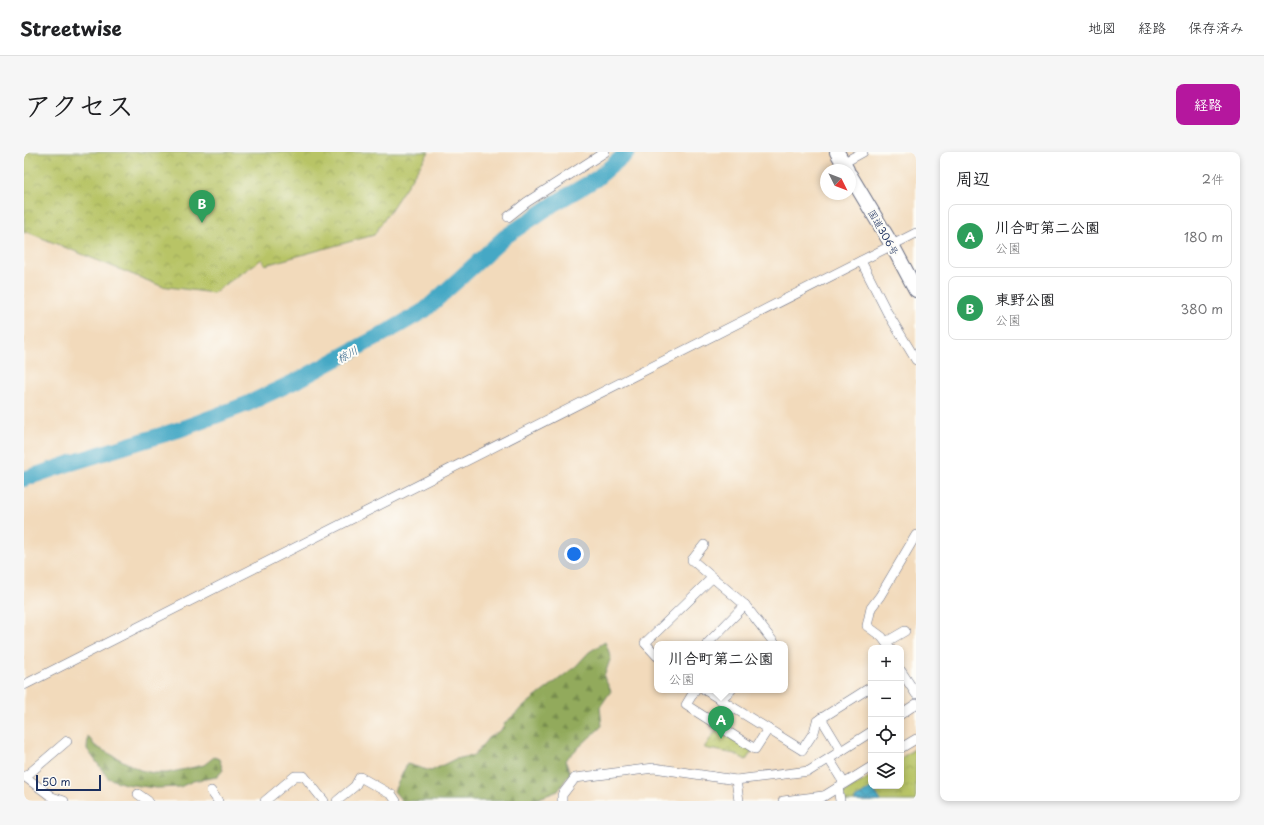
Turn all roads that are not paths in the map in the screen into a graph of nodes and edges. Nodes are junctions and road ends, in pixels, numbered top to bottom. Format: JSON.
{"nodes":[{"id":1,"x":605,"y":152,"type":"edge"},
{"id":2,"x":863,"y":152,"type":"edge"},
{"id":3,"x":845,"y":164,"type":"edge"},
{"id":4,"x":856,"y":185,"type":"edge"},
{"id":5,"x":508,"y":217,"type":"dead end"},
{"id":6,"x":916,"y":233,"type":"edge"},
{"id":7,"x":892,"y":245,"type":"junction"},
{"id":8,"x":861,"y":261,"type":"junction"},
{"id":9,"x":916,"y":290,"type":"edge"},
{"id":10,"x":916,"y":360,"type":"edge"},
{"id":11,"x":916,"y":535,"type":"edge"},
{"id":12,"x":704,"y":545,"type":"dead end"},
{"id":13,"x":712,"y":578,"type":"junction"},
{"id":14,"x":746,"y":605,"type":"junction"},
{"id":15,"x":905,"y":630,"type":"dead end"},
{"id":16,"x":710,"y":641,"type":"edge"},
{"id":17,"x":773,"y":641,"type":"edge"},
{"id":18,"x":888,"y":645,"type":"edge"},
{"id":19,"x":654,"y":653,"type":"edge"},
{"id":20,"x":904,"y":676,"type":"edge"},
{"id":21,"x":24,"y":685,"type":"edge"},
{"id":22,"x":868,"y":689,"type":"edge"},
{"id":23,"x":693,"y":693,"type":"edge"},
{"id":24,"x":710,"y":693,"type":"edge"},
{"id":25,"x":728,"y":693,"type":"edge"},
{"id":26,"x":916,"y":694,"type":"edge"},
{"id":27,"x":721,"y":699,"type":"junction"},
{"id":28,"x":916,"y":704,"type":"edge"},
{"id":29,"x":904,"y":712,"type":"edge"},
{"id":30,"x":821,"y":718,"type":"junction"},
{"id":31,"x":768,"y":728,"type":"junction"},
{"id":32,"x":868,"y":734,"type":"edge"},
{"id":33,"x":916,"y":739,"type":"edge"},
{"id":34,"x":67,"y":741,"type":"dead end"},
{"id":35,"x":904,"y":746,"type":"edge"},
{"id":36,"x":841,"y":751,"type":"junction"},
{"id":37,"x":829,"y":759,"type":"junction"},
{"id":38,"x":868,"y":769,"type":"edge"},
{"id":39,"x":25,"y":776,"type":"edge"},
{"id":40,"x":736,"y":780,"type":"junction"},
{"id":41,"x":841,"y":785,"type":"junction"},
{"id":42,"x":211,"y":791,"type":"dead end"},
{"id":43,"x":138,"y":794,"type":"dead end"},
{"id":44,"x":55,"y":799,"type":"edge"},
{"id":45,"x":819,"y":799,"type":"edge"},
{"id":46,"x":64,"y":801,"type":"edge"},
{"id":47,"x":148,"y":801,"type":"edge"},
{"id":48,"x":218,"y":801,"type":"edge"},
{"id":49,"x":265,"y":801,"type":"edge"},
{"id":50,"x":324,"y":801,"type":"edge"},
{"id":51,"x":337,"y":801,"type":"edge"},
{"id":52,"x":396,"y":801,"type":"edge"},
{"id":53,"x":562,"y":801,"type":"edge"},
{"id":54,"x":739,"y":801,"type":"edge"},
{"id":55,"x":787,"y":801,"type":"edge"},
{"id":56,"x":840,"y":801,"type":"edge"}],
"edges":[{"from":1,"to":5,"type":"street"},
{"from":2,"to":3,"type":"street"},
{"from":4,"to":7,"type":"highway","name":"国道306号"},
{"from":6,"to":7,"type":"street"},
{"from":7,"to":8,"type":"street"},
{"from":7,"to":9,"type":"highway","name":"国道306号"},
{"from":8,"to":10,"type":"street"},
{"from":8,"to":21,"type":"street"},
{"from":11,"to":18,"type":"street"},
{"from":12,"to":13,"type":"street"},
{"from":13,"to":14,"type":"street"},
{"from":13,"to":19,"type":"street"},
{"from":14,"to":16,"type":"street"},
{"from":14,"to":17,"type":"street"},
{"from":15,"to":18,"type":"street"},
{"from":20,"to":26,"type":"street"},
{"from":22,"to":30,"type":"street"},
{"from":23,"to":31,"type":"street"},
{"from":24,"to":27,"type":"street"},
{"from":25,"to":27,"type":"street"},
{"from":27,"to":31,"type":"street"},
{"from":28,"to":29,"type":"street"},
{"from":30,"to":31,"type":"street"},
{"from":30,"to":36,"type":"street"},
{"from":32,"to":36,"type":"street"},
{"from":33,"to":35,"type":"street"},
{"from":34,"to":39,"type":"street"},
{"from":36,"to":37,"type":"street"},
{"from":37,"to":40,"type":"street"},
{"from":37,"to":41,"type":"street"},
{"from":38,"to":41,"type":"street"},
{"from":39,"to":44,"type":"street"},
{"from":40,"to":53,"type":"street"},
{"from":40,"to":54,"type":"street"},
{"from":41,"to":45,"type":"street"},
{"from":41,"to":56,"type":"street"},
{"from":42,"to":48,"type":"street"},
{"from":43,"to":47,"type":"street"},
{"from":44,"to":46,"type":"street"},
{"from":45,"to":55,"type":"street"},
{"from":49,"to":50,"type":"street"},
{"from":51,"to":52,"type":"street"}]}
